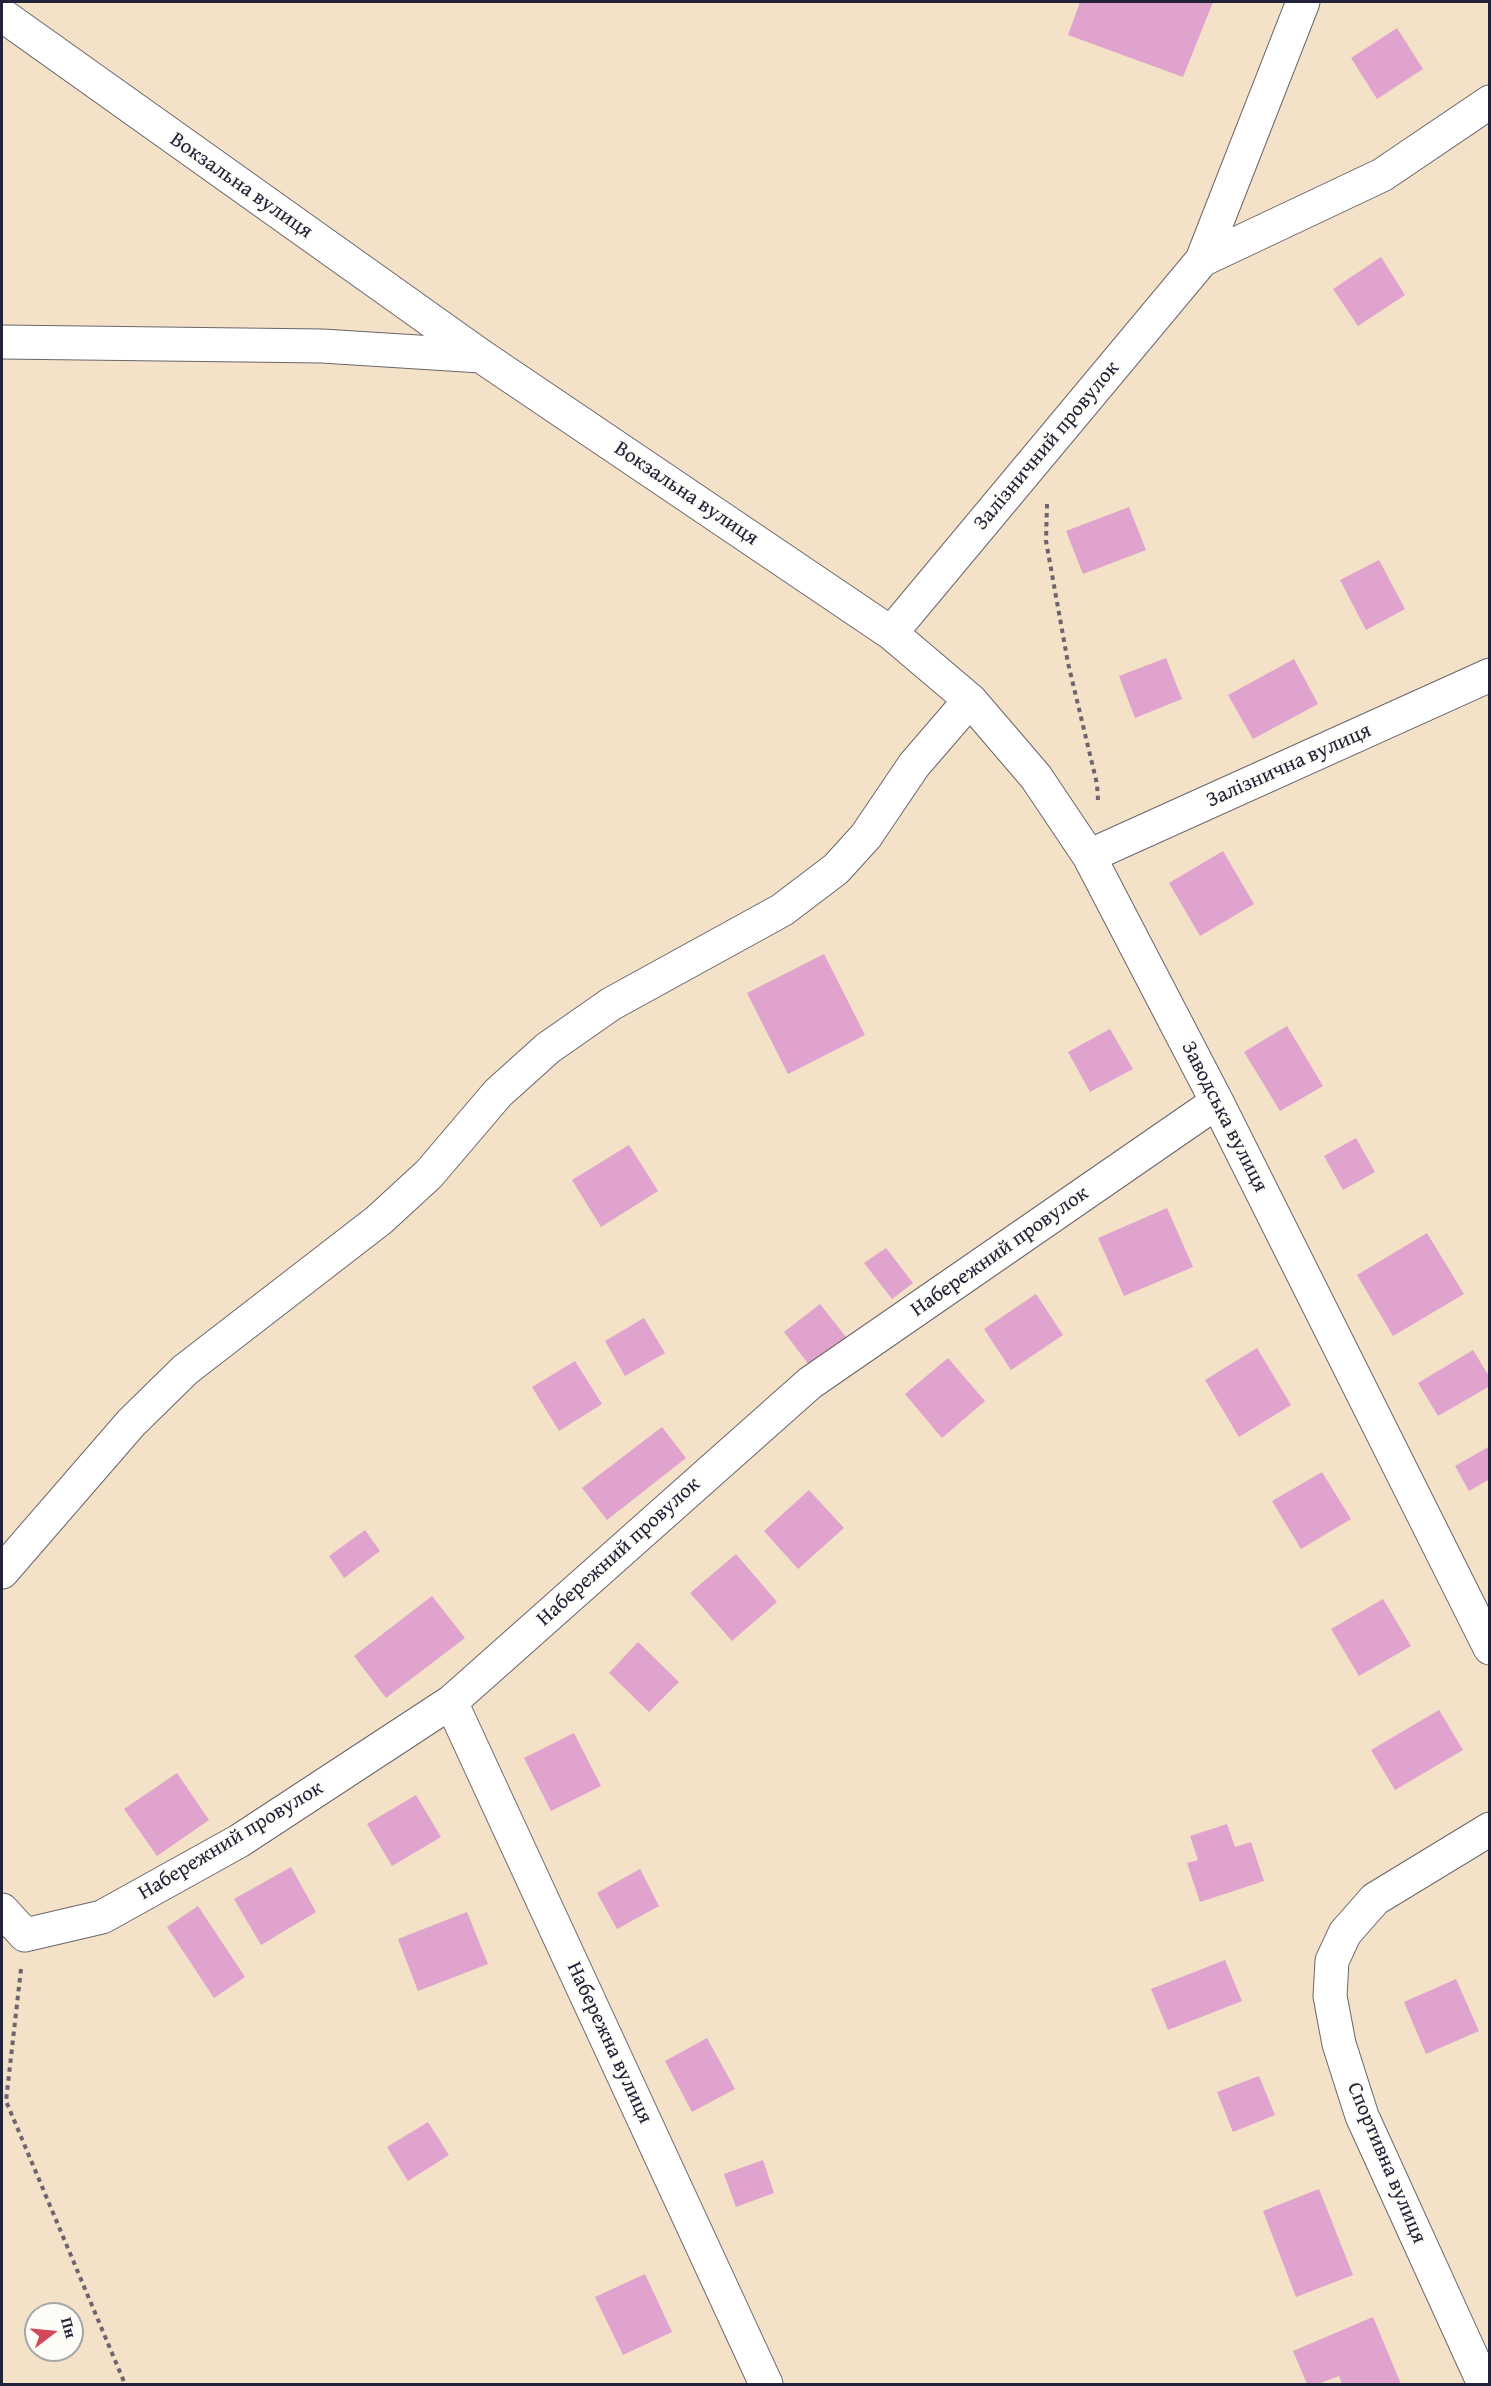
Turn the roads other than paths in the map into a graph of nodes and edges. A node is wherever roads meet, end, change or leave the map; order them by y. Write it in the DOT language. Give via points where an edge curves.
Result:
graph roads {
  1 [pos="1303,2"];
  2 [pos="2,15"];
  3 [pos="1490,102"];
  4 [pos="1202,260"];
  5 [pos="2,342"];
  6 [pos="481,356"];
  7 [pos="891,633"];
  8 [pos="1490,675"];
  9 [pos="970,700"];
  10 [pos="1089,856"];
  11 [pos="1217,1102"];
  12 [pos="2,1572"];
  13 [pos="1490,1648"];
  14 [pos="451,1702"];
  15 [pos="1488,1828"];
  16 [pos="2,1910"];
  17 [pos="766,2385"];
  18 [pos="1484,2385"];
  1 -- 4 [label="street, Залізничний провулок"];
  2 -- 6 [label="street, Вокзальна вулиця"];
  3 -- 4 [label="street, Залізничний провулок" via="1382,175"];
  4 -- 7 [label="street, Залізничний провулок"];
  5 -- 6 [label="street" via="321,346"];
  6 -- 7 [label="street, Вокзальна вулиця"];
  7 -- 9 [label="street, Заводська вулиця"];
  8 -- 10 [label="street, Залізнична вулиця"];
  9 -- 10 [label="street, Заводська вулиця" via="1036,777"];
  9 -- 12 [label="street" via="914,765 866,836 836,869 782,910 611,1004 548,1048 498,1093 429,1174 379,1220 185,1370 131,1423"];
  10 -- 11 [label="street, Заводська вулиця"];
  11 -- 13 [label="street, Заводська вулиця"];
  11 -- 14 [label="street, Набережний провулок" via="810,1383"];
  14 -- 16 [label="street, Набережний провулок" via="239,1841 102,1917 25,1935"];
  14 -- 17 [label="street, Набережна вулиця"];
  15 -- 18 [label="street, Спортивна вулиця" via="1375,1899 1346,1934 1332,1961 1330,1996 1339,2044 1362,2116"];
}
